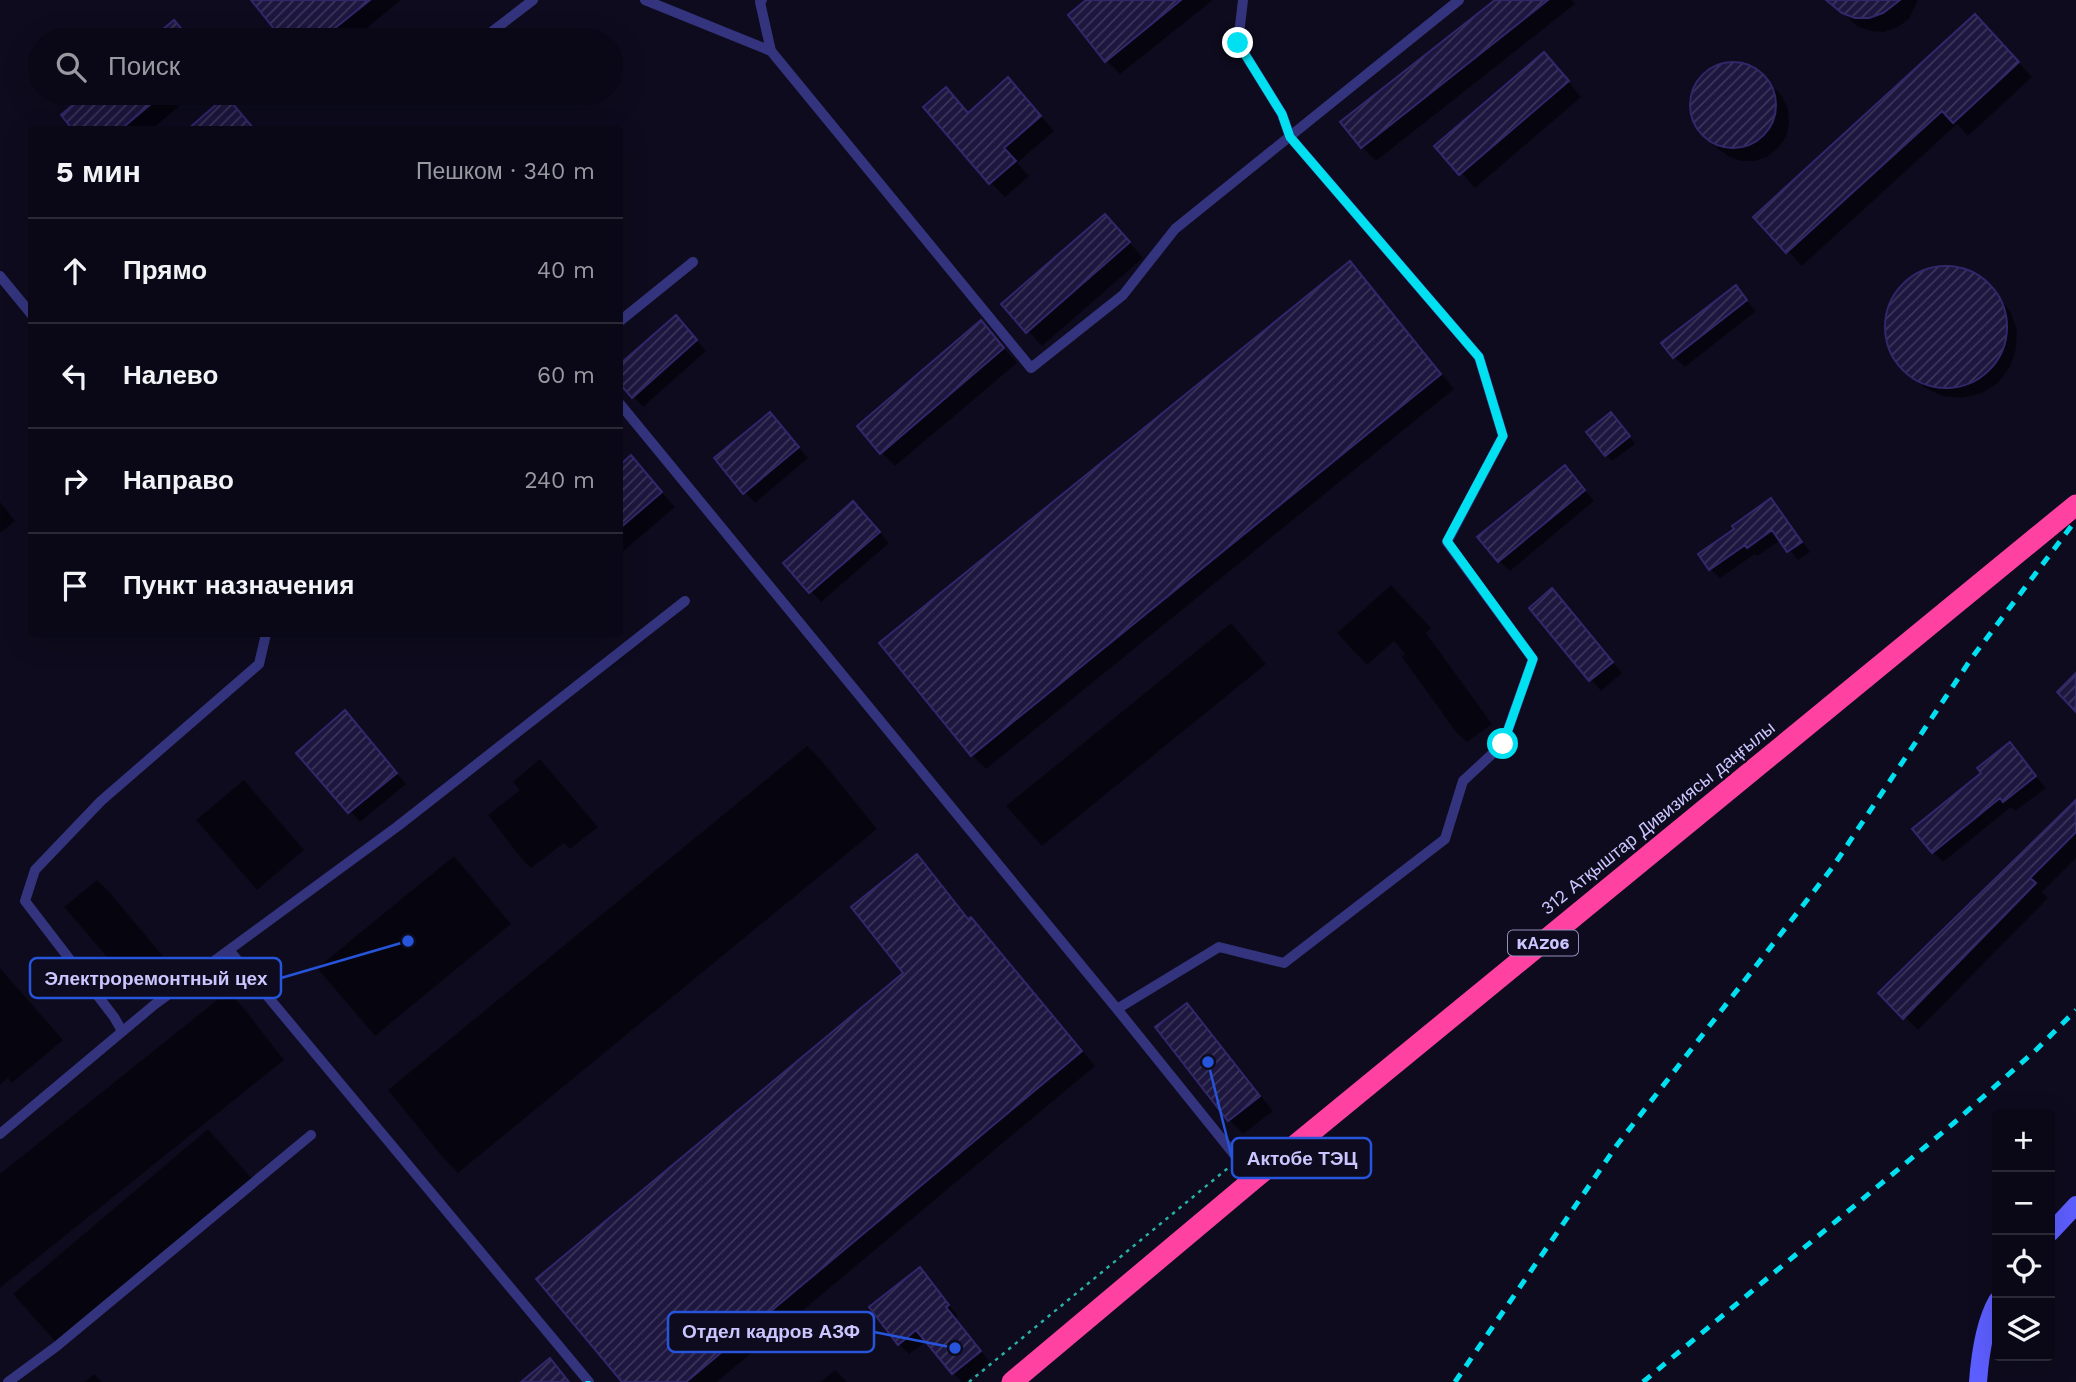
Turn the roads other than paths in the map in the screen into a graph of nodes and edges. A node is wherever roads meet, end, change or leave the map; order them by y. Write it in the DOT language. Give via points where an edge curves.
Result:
graph roads {
  1 [pos="533,0"];
  2 [pos="645,0"];
  3 [pos="762,0"];
  4 [pos="1244,0"];
  5 [pos="1459,0"];
  6 [pos="497,28"];
  7 [pos="771,51"];
  8 [pos="1290,137"];
  9 [pos="694,262"];
  10 [pos="0,275"];
  11 [pos="28,310"];
  12 [pos="623,319"];
  13 [pos="623,408"];
  14 [pos="2076,505"];
  15 [pos="685,601"];
  16 [pos="265,637"];
  17 [pos="229,950"];
  18 [pos="1117,1009"];
  19 [pos="122,1031"];
  20 [pos="0,1134"];
  21 [pos="311,1135"];
  22 [pos="1254,1179"];
  23 [pos="2076,1205"];
  24 [pos="2055,1228"];
  25 [pos="1992,1310"];
  26 [pos="1026,1375"];
  27 [pos="8,1382"];
  28 [pos="589,1382"];
  29 [pos="1012,1382"];
  30 [pos="1978,1382"];
  1 -- 6 [label="lane"];
  2 -- 7 [label="lane"];
  3 -- 7 [label="lane"];
  4 -- 8 [label="lane" via="1238,43 1282,114"];
  5 -- 8 [label="lane"];
  7 -- 8 [label="lane" via="1031,368 1123,295 1175,229"];
  8 -- 18 [label="lane" via="1479,357 1503,436 1447,541 1533,659 1503,744 1463,781 1445,839 1284,963 1219,947"];
  9 -- 12 [label="lane"];
  10 -- 11 [label="lane"];
  13 -- 18 [label="lane"];
  14 -- 22 [label="highway, 312 Атқыштар Дивизиясы даңғылы / KАZ06"];
  15 -- 17 [label="lane" via="398,826"];
  16 -- 19 [label="lane" via="259,664 101,801 34,870 26,901"];
  17 -- 19 [label="lane"];
  17 -- 28 [label="lane"];
  18 -- 22 [label="lane"];
  19 -- 20 [label="lane"];
  21 -- 27 [label="lane"];
  22 -- 26 [label="highway, 312 Атқыштар Дивизиясы даңғылы / KАZ06"];
  23 -- 24 [label="street"];
  25 -- 30 [label="street"];
  26 -- 29 [label="highway, 312 Атқыштар Дивизиясы даңғылы / KАZ06"];
}
